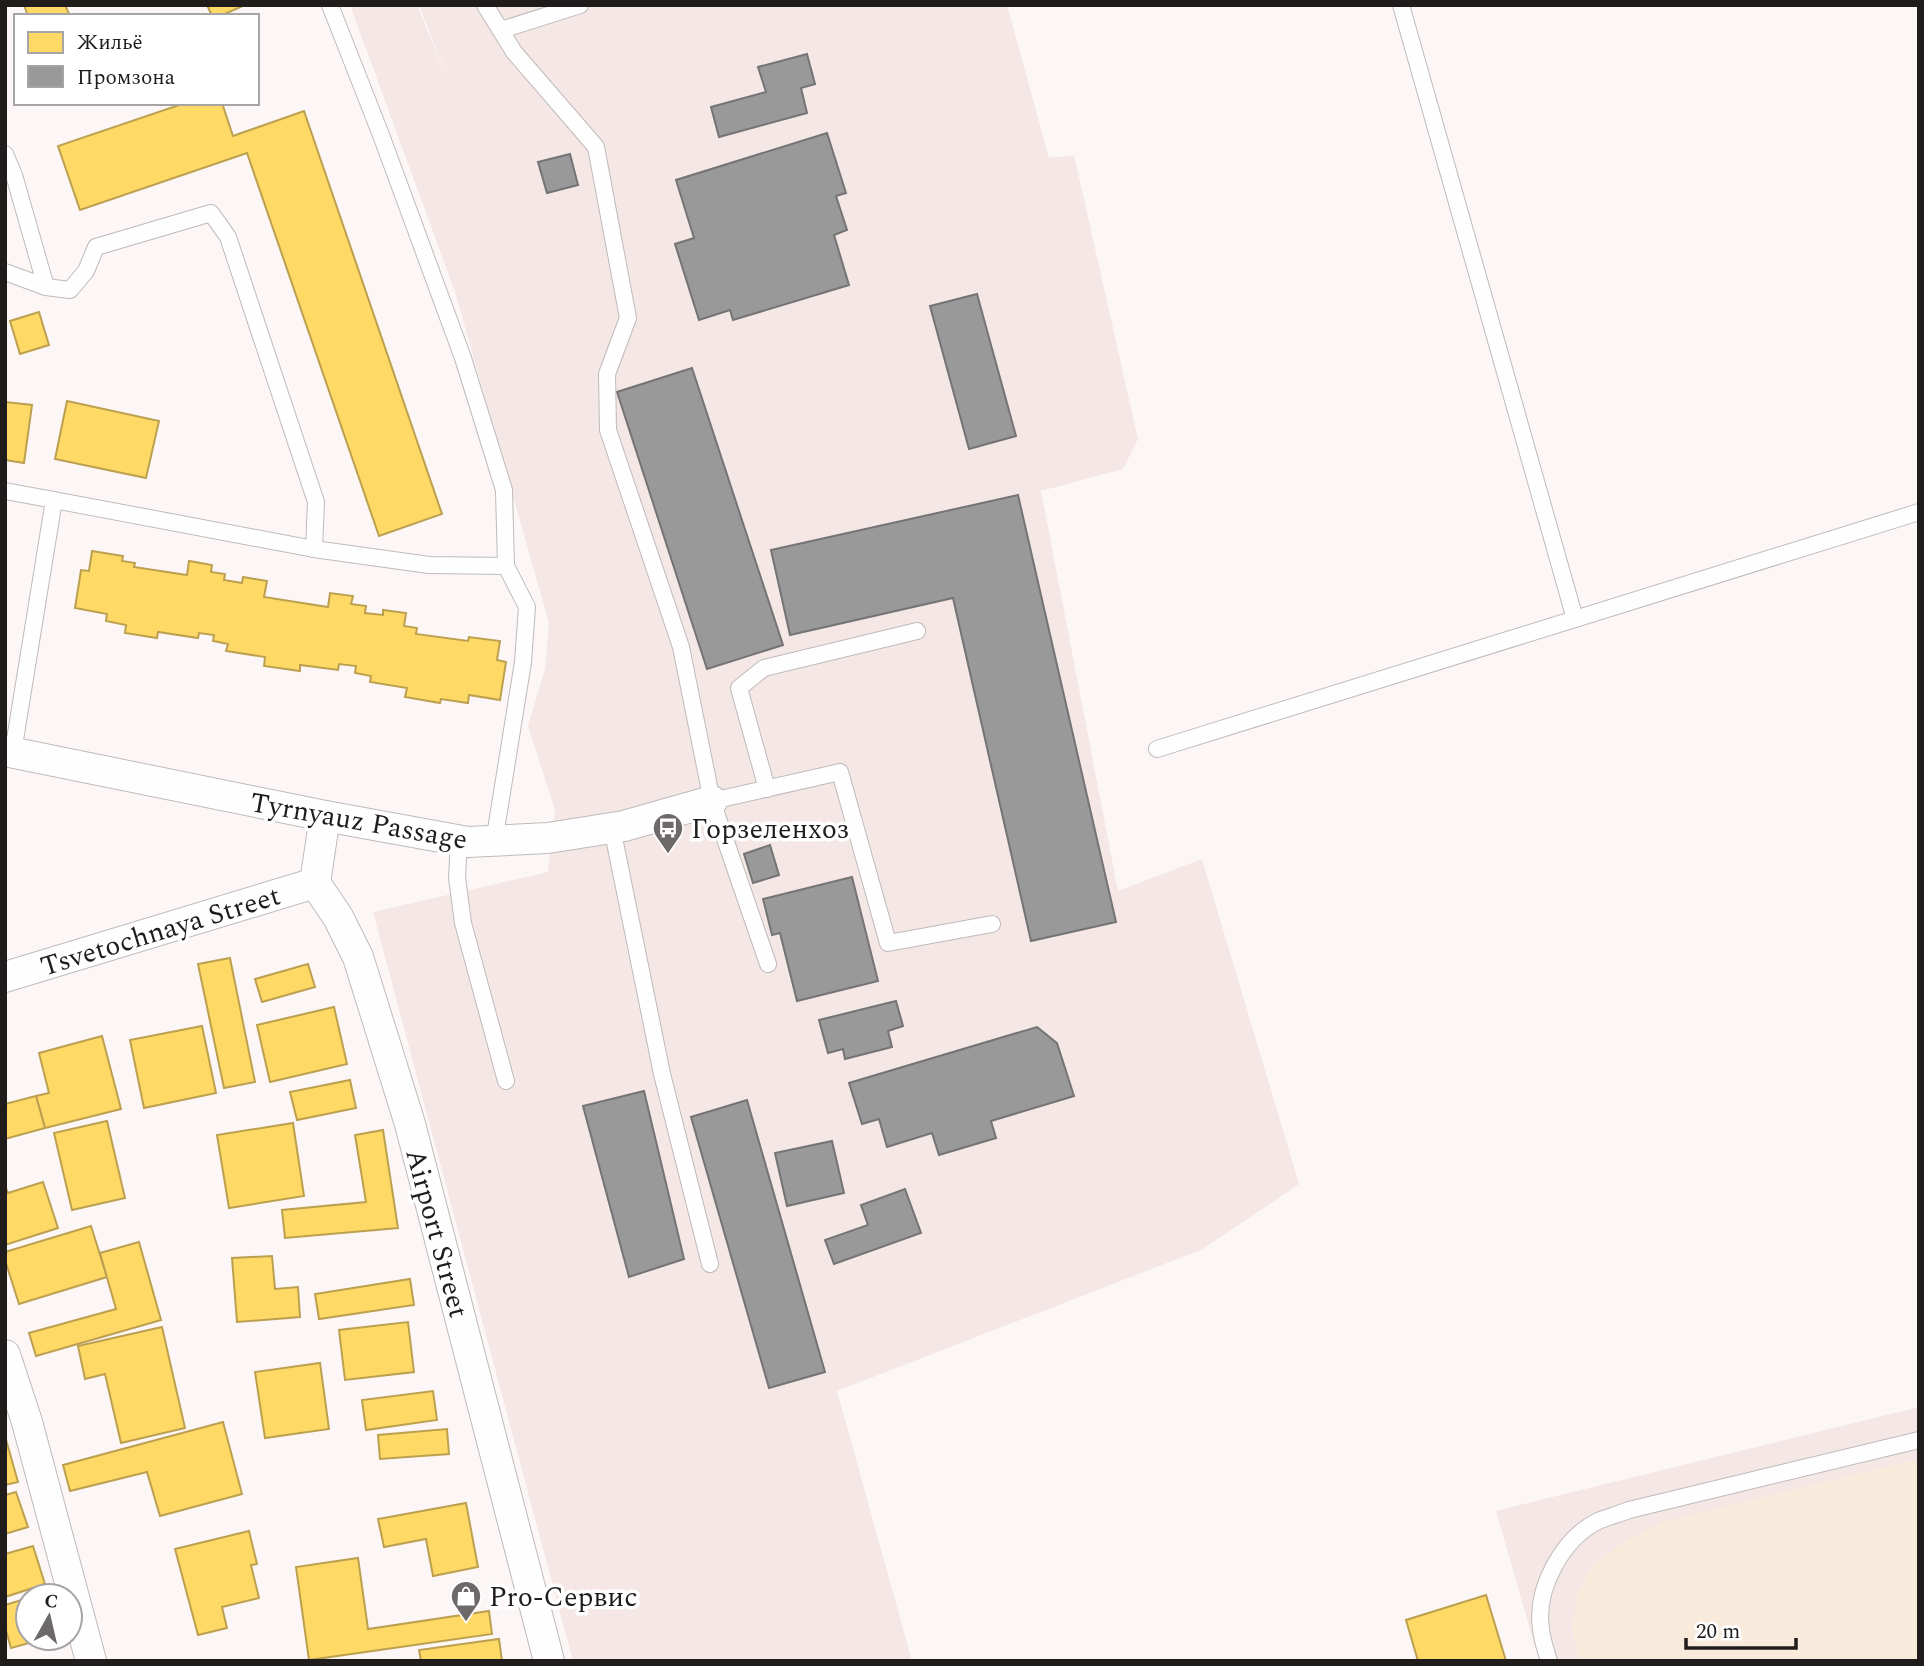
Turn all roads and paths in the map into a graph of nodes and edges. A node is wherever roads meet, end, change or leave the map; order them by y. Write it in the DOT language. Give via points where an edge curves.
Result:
graph roads {
  1 [pos="330,5"];
  2 [pos="485,5"];
  3 [pos="580,5"];
  4 [pos="1401,5"];
  5 [pos="501,30"];
  6 [pos="5,154"];
  7 [pos="5,272"];
  8 [pos="46,287"];
  9 [pos="5,491"];
  10 [pos="54,500"];
  11 [pos="1919,512"];
  12 [pos="314,549"];
  13 [pos="506,566"];
  14 [pos="1575,620"];
  15 [pos="917,631"];
  16 [pos="1157,749"];
  17 [pos="9,751"];
  18 [pos="767,789"];
  19 [pos="712,801"];
  20 [pos="325,816"];
  21 [pos="612,828"];
  22 [pos="459,840"];
  23 [pos="494,842"];
  24 [pos="315,883"];
  25 [pos="992,924"];
  26 [pos="768,964"];
  27 [pos="5,977"];
  28 [pos="506,1081"];
  29 [pos="710,1264"];
  30 [pos="5,1354"];
  31 [pos="1919,1440"];
  32 [pos="92,1661"];
  33 [pos="549,1661"];
  34 [pos="1549,1661"];
  1 -- 13 [label="lane" via="468,371 504,490"];
  2 -- 5 [label="lane"];
  3 -- 5 [label="lane"];
  4 -- 14 [label="lane"];
  5 -- 19 [label="lane" via="514,52 596,147 628,318 607,373 608,430 681,647"];
  6 -- 8 [label="lane"];
  7 -- 8 [label="lane"];
  8 -- 12 [label="lane" via="70,290 86,271 96,247 211,213 228,237 316,502"];
  9 -- 10 [label="lane"];
  10 -- 12 [label="lane"];
  10 -- 17 [label="lane"];
  11 -- 14 [label="lane"];
  12 -- 13 [label="lane" via="429,565"];
  13 -- 23 [label="lane" via="527,607 523,662"];
  14 -- 16 [label="lane"];
  15 -- 18 [label="lane" via="764,668 739,688"];
  17 -- 20 [label="street, Tyrnyauz Passage"];
  18 -- 19 [label="lane"];
  18 -- 25 [label="lane" via="840,772 888,943"];
  19 -- 21 [label="street, Tyrnyauz Passage"];
  19 -- 26 [label="lane"];
  20 -- 22 [label="street, Tyrnyauz Passage"];
  20 -- 24 [label="street"];
  21 -- 23 [label="street, Tyrnyauz Passage"];
  21 -- 29 [label="lane" via="662,1074"];
  22 -- 23 [label="street, Tyrnyauz Passage"];
  22 -- 28 [label="lane" via="457,878 463,923"];
  24 -- 27 [label="street, Tsvetochnaya Street"];
  24 -- 33 [label="street, Airport Street" via="358,957 410,1124"];
  30 -- 32 [label="street"];
  31 -- 34 [label="lane" via="1629,1510 1597,1522 1567,1548 1544,1586 1540,1629"];
}
